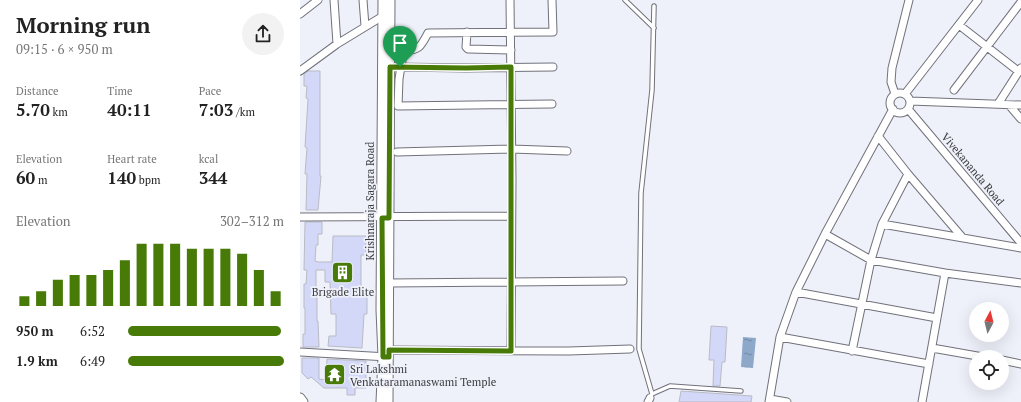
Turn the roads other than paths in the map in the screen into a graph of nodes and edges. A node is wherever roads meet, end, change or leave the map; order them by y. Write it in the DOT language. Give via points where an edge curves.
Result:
graph roads {
  1 [pos="318,0"];
  2 [pos="334,0"];
  3 [pos="363,0"];
  4 [pos="383,0"];
  5 [pos="390,0"];
  6 [pos="510,0"];
  7 [pos="552,0"];
  8 [pos="625,0"];
  9 [pos="909,0"];
  10 [pos="978,0"];
  11 [pos="1021,2"];
  12 [pos="654,6"];
  13 [pos="300,14"];
  14 [pos="383,16"];
  15 [pos="365,26"];
  16 [pos="959,26"];
  17 [pos="654,28"];
  18 [pos="511,31"];
  19 [pos="467,32"];
  20 [pos="337,44"];
  21 [pos="987,46"];
  22 [pos="511,50"];
  23 [pos="390,67"];
  24 [pos="400,67"];
  25 [pos="511,67"];
  26 [pos="553,67"];
  27 [pos="1020,69"];
  28 [pos="300,71"];
  29 [pos="954,90"];
  30 [pos="895,94"];
  31 [pos="905,94"];
  32 [pos="910,101"];
  33 [pos="552,104"];
  34 [pos="998,104"];
  35 [pos="511,105"];
  36 [pos="1009,105"];
  37 [pos="1021,105"];
  38 [pos="893,109"];
  39 [pos="908,109"];
  40 [pos="1021,119"];
  41 [pos="878,136"];
  42 [pos="512,149"];
  43 [pos="567,151"];
  44 [pos="398,152"];
  45 [pos="908,174"];
  46 [pos="511,216"];
  47 [pos="300,217"];
  48 [pos="386,218"];
  49 [pos="882,224"];
  50 [pos="825,234"];
  51 [pos="962,238"];
  52 [pos="1021,243"];
  53 [pos="1021,248"];
  54 [pos="871,260"];
  55 [pos="945,273"];
  56 [pos="623,281"];
  57 [pos="511,282"];
  58 [pos="388,283"];
  59 [pos="1021,283"];
  60 [pos="796,292"];
  61 [pos="862,304"];
  62 [pos="937,318"];
  63 [pos="780,337"];
  64 [pos="932,348"];
  65 [pos="630,350"];
  66 [pos="511,351"];
  67 [pos="852,351"];
  68 [pos="300,352"];
  69 [pos="387,355"];
  70 [pos="969,355"];
  71 [pos="1009,361"];
  72 [pos="929,364"];
  73 [pos="1021,364"];
  74 [pos="741,391"];
  75 [pos="300,398"];
  76 [pos="650,398"];
  77 [pos="770,400"];
  78 [pos="303,402"];
  79 [pos="381,402"];
  80 [pos="388,402"];
  81 [pos="787,402"];
  82 [pos="922,402"];
  1 -- 13 [label="street"];
  2 -- 20 [label="street"];
  3 -- 15 [label="street"];
  4 -- 14 [label="main road, Krishnaraja Sagara Road"];
  5 -- 23 [label="main road, Krishnaraja Sagara Road"];
  6 -- 18 [label="street"];
  7 -- 18 [label="street" via="552,32"];
  8 -- 17 [label="lane"];
  9 -- 30 [label="street" via="892,68 891,82"];
  10 -- 16 [label="street"];
  11 -- 21 [label="street"];
  12 -- 17 [label="lane"];
  14 -- 15 [label="street"];
  14 -- 48 [label="main road, Krishnaraja Sagara Road"];
  15 -- 20 [label="street"];
  16 -- 21 [label="street"];
  16 -- 31 [label="street"];
  17 -- 76 [label="lane" via="652,90 640,193 639,349"];
  18 -- 19 [label="street"];
  18 -- 22 [label="street"];
  19 -- 22 [label="street" via="468,49"];
  19 -- 24 [label="street" via="428,33 418,49 405,51"];
  20 -- 28 [label="street"];
  21 -- 27 [label="street"];
  21 -- 29 [label="street"];
  22 -- 25 [label="street"];
  23 -- 24 [label="street"];
  23 -- 48 [label="main road, Krishnaraja Sagara Road"];
  24 -- 25 [label="street"];
  24 -- 35 [label="street" via="398,106"];
  25 -- 26 [label="street"];
  25 -- 35 [label="street"];
  27 -- 34 [label="street"];
  30 -- 31 [label="street"];
  30 -- 38 [label="street" via="891,101"];
  31 -- 32 [label="street"];
  32 -- 34 [label="street"];
  32 -- 39 [label="street"];
  33 -- 35 [label="street"];
  34 -- 36 [label="street"];
  35 -- 42 [label="street"];
  36 -- 37 [label="street"];
  36 -- 40 [label="street"];
  38 -- 39 [label="street" via="901,112"];
  38 -- 41 [label="street"];
  39 -- 52 [label="street, Vivekananda Road"];
  41 -- 45 [label="street"];
  41 -- 50 [label="street"];
  42 -- 43 [label="street"];
  42 -- 44 [label="street"];
  42 -- 46 [label="street"];
  45 -- 49 [label="street"];
  45 -- 51 [label="street"];
  46 -- 48 [label="street"];
  46 -- 57 [label="street"];
  47 -- 48 [label="street"];
  48 -- 58 [label="main road, Krishnaraja Sagara Road"];
  48 -- 69 [label="main road, Krishnaraja Sagara Road"];
  49 -- 51 [label="street"];
  49 -- 54 [label="street"];
  50 -- 54 [label="street"];
  50 -- 60 [label="street"];
  51 -- 53 [label="street"];
  54 -- 55 [label="street"];
  54 -- 61 [label="street"];
  55 -- 59 [label="street"];
  55 -- 62 [label="street"];
  56 -- 57 [label="street"];
  57 -- 58 [label="street"];
  57 -- 66 [label="street"];
  58 -- 69 [label="main road, Krishnaraja Sagara Road"];
  60 -- 61 [label="street"];
  60 -- 63 [label="street"];
  61 -- 62 [label="street"];
  61 -- 67 [label="street"];
  62 -- 64 [label="street"];
  63 -- 67 [label="street"];
  63 -- 77 [label="street"];
  64 -- 70 [label="street"];
  64 -- 72 [label="street"];
  65 -- 66 [label="street"];
  66 -- 69 [label="street"];
  67 -- 72 [label="street"];
  68 -- 69 [label="street"];
  69 -- 79 [label="main road, Krishnaraja Sagara Road"];
  69 -- 80 [label="main road, Krishnaraja Sagara Road"];
  71 -- 73 [label="street"];
  72 -- 82 [label="street"];
  74 -- 76 [label="lane" via="670,386"];
  75 -- 78 [label="main road"];
  77 -- 81 [label="street"];
}
